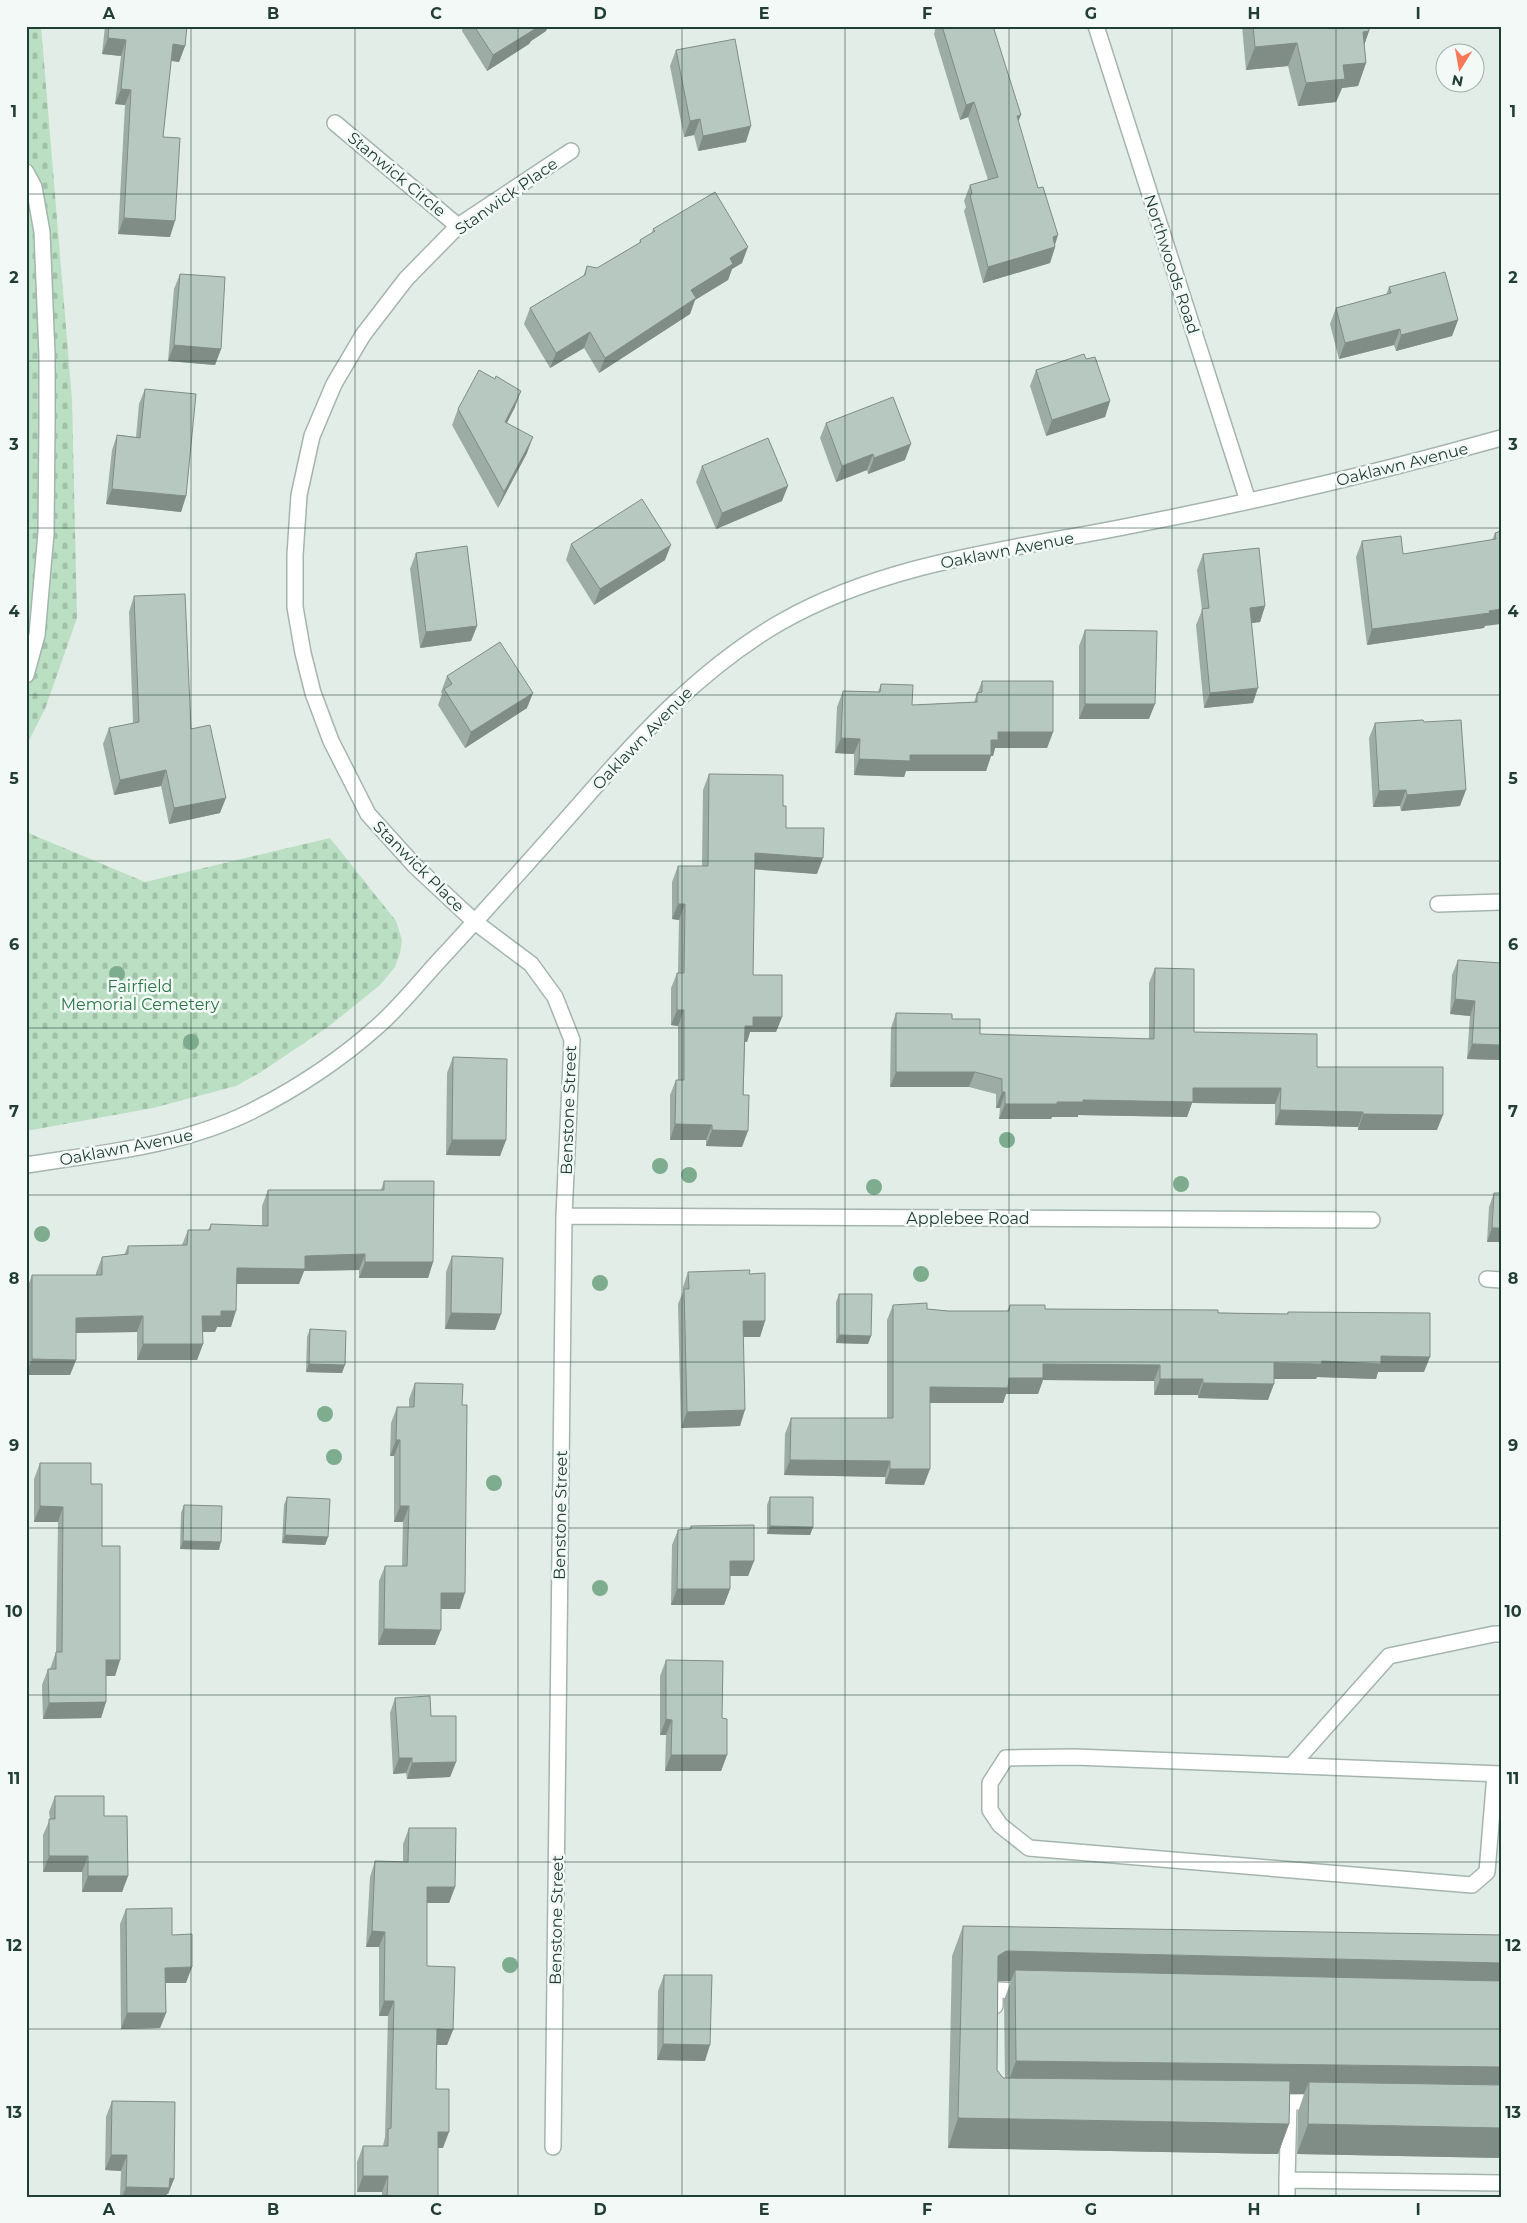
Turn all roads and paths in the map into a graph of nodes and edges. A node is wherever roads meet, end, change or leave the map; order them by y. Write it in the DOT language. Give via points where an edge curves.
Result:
graph roads {
  1 [pos="1096,26"];
  2 [pos="335,123"];
  3 [pos="571,151"];
  4 [pos="26,172"];
  5 [pos="458,226"];
  6 [pos="1501,438"];
  7 [pos="1248,501"];
  8 [pos="26,675"];
  9 [pos="1501,902"];
  10 [pos="1438,904"];
  11 [pos="475,922"];
  12 [pos="26,1165"];
  13 [pos="564,1216"];
  14 [pos="1372,1220"];
  15 [pos="1501,1634"];
  16 [pos="1292,1766"];
  17 [pos="1498,1774"];
  18 [pos="1045,1991"];
  19 [pos="995,2020"];
  20 [pos="1337,2103"];
  21 [pos="553,2147"];
  22 [pos="1288,2180"];
  23 [pos="1501,2183"];
  24 [pos="1287,2197"];
  1 -- 7 [label="street, Northwoods Road"];
  2 -- 5 [label="street, Stanwick Circle"];
  3 -- 5 [label="street, Stanwick Place"];
  4 -- 8 [label="street" via="34,188 42,232 47,423 46,533 37,635"];
  5 -- 11 [label="street, Stanwick Place" via="406,279 363,335 334,384 312,436 300,495 295,607 302,653 313,693 331,741 368,814 415,866"];
  6 -- 7 [label="street, Oaklawn Avenue" via="1397,467"];
  7 -- 11 [label="street, Oaklawn Avenue" via="940,563 869,583 800,612 716,666 657,719"];
  9 -- 10 [label="street"];
  11 -- 12 [label="street, Oaklawn Avenue" via="380,1024 327,1067 249,1112 200,1132 149,1145"];
  11 -- 13 [label="street, Benstone Street" via="531,964 556,997 572,1040"];
  13 -- 14 [label="street, Applebee Road"];
  13 -- 21 [label="street, Benstone Street"];
  15 -- 16 [label="street" via="1389,1656"];
  16 -- 17 [label="street"];
  16 -- 17 [label="street" via="1075,1757 1006,1758 990,1783 990,1810 1000,1825 1029,1848 1472,1885 1487,1872"];
  18 -- 19 [label="street" via="995,1990"];
  20 -- 22 [label="street" via="1284,2102"];
  22 -- 23 [label="street"];
  22 -- 24 [label="street"];
}
